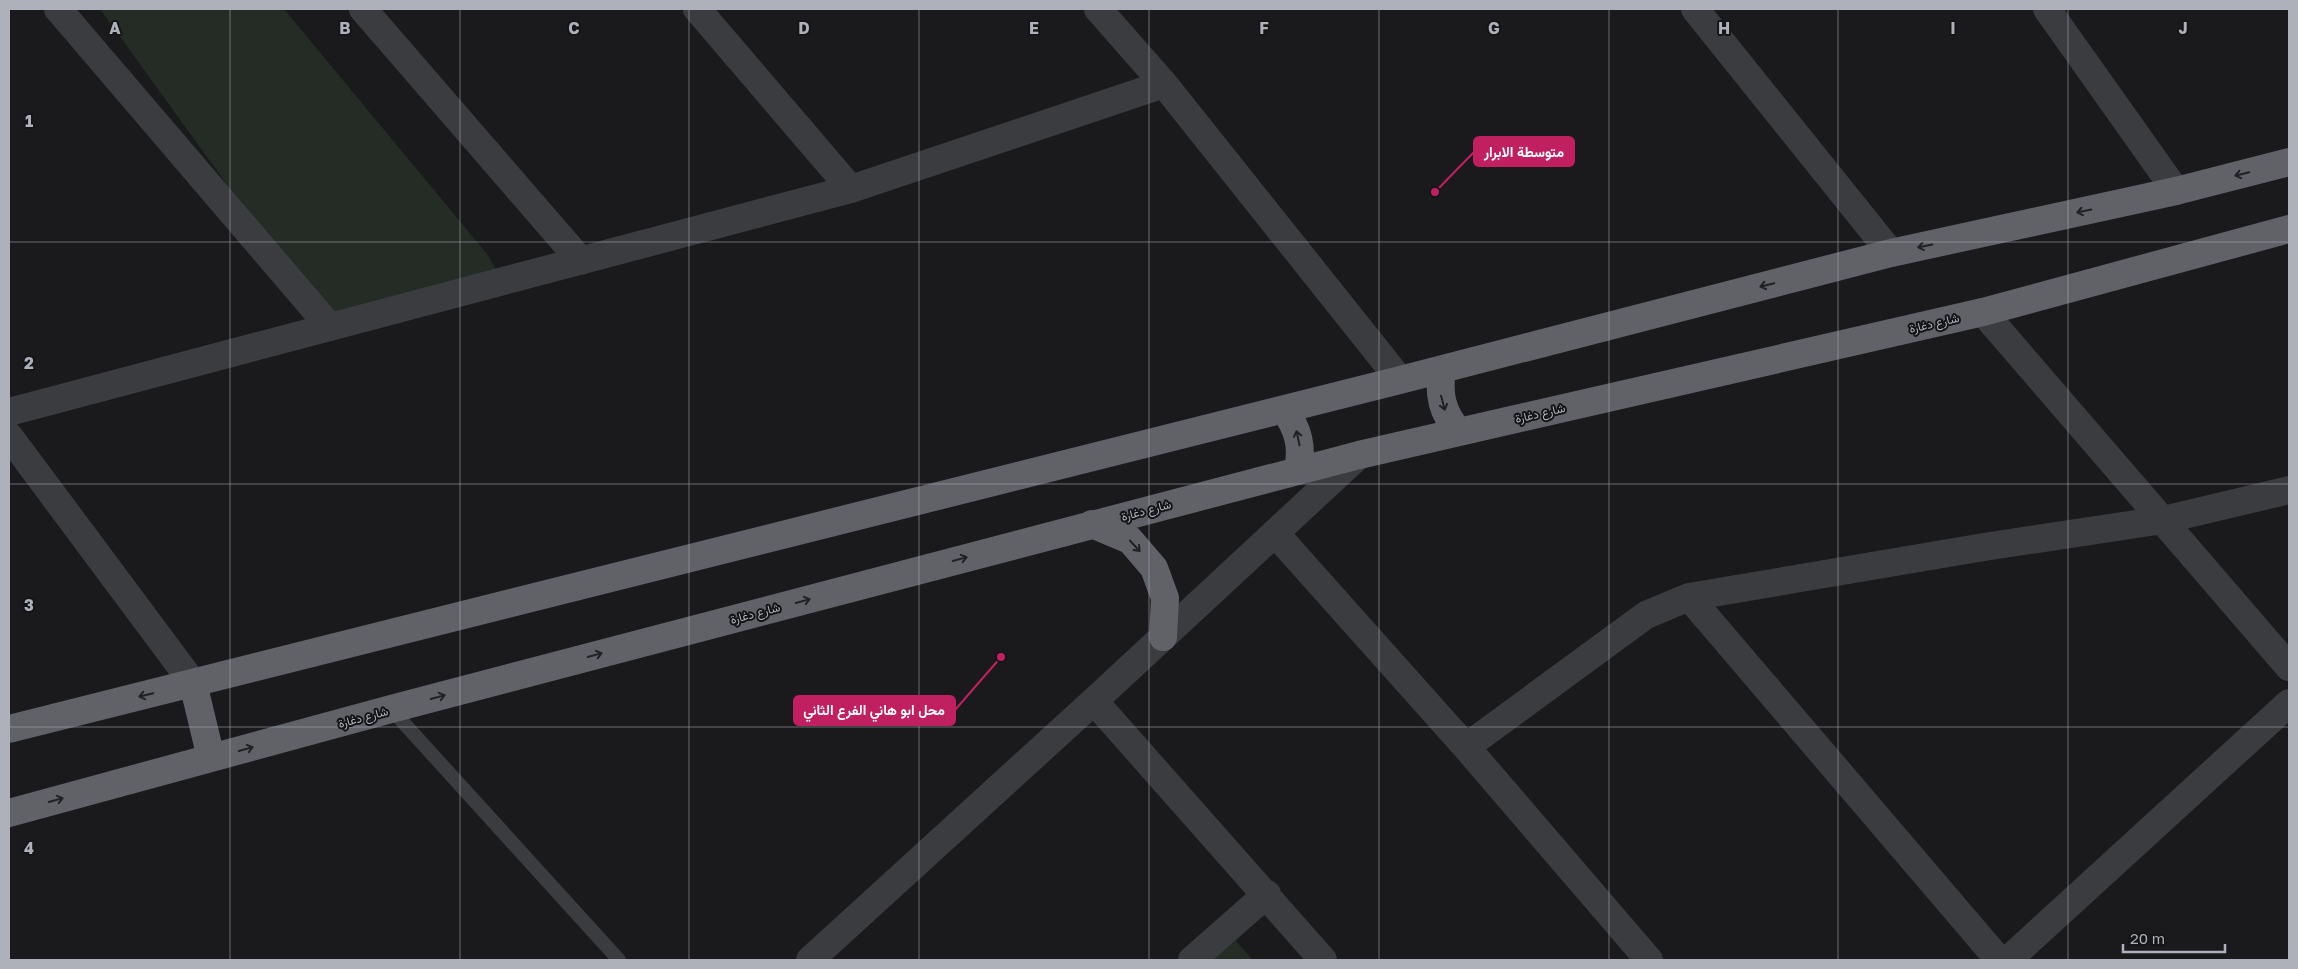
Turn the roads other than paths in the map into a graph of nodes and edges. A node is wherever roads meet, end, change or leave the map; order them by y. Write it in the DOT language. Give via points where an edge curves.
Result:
graph roads {
  1 [pos="58,9"];
  2 [pos="363,9"];
  3 [pos="697,9"];
  4 [pos="1098,9"];
  5 [pos="1695,9"];
  6 [pos="2047,9"];
  7 [pos="1164,84"];
  8 [pos="2289,162"];
  9 [pos="851,190"];
  10 [pos="2176,191"];
  11 [pos="2289,229"];
  12 [pos="1891,253"];
  13 [pos="581,261"];
  14 [pos="1983,312"];
  15 [pos="330,327"];
  16 [pos="1442,369"];
  17 [pos="1400,380"];
  18 [pos="1284,409"];
  19 [pos="9,412"];
  20 [pos="1459,432"];
  21 [pos="9,436"];
  22 [pos="1359,454"];
  23 [pos="1298,470"];
  24 [pos="2289,490"];
  25 [pos="2163,520"];
  26 [pos="1092,524"];
  27 [pos="1275,533"];
  28 [pos="1689,597"];
  29 [pos="1163,637"];
  30 [pos="2289,667"];
  31 [pos="193,683"];
  32 [pos="1094,701"];
  33 [pos="2289,703"];
  34 [pos="391,709"];
  35 [pos="9,729"];
  36 [pos="1466,747"];
  37 [pos="211,758"];
  38 [pos="9,813"];
  39 [pos="1267,894"];
  40 [pos="619,960"];
  41 [pos="810,960"];
  42 [pos="1192,960"];
  43 [pos="1322,960"];
  44 [pos="1649,960"];
  45 [pos="1999,960"];
  46 [pos="2008,960"];
  1 -- 15 [label="street"];
  2 -- 13 [label="street"];
  3 -- 9 [label="street"];
  4 -- 7 [label="street"];
  5 -- 12 [label="street"];
  6 -- 10 [label="street"];
  7 -- 9 [label="street"];
  7 -- 17 [label="street"];
  8 -- 10 [label="highway, one-way"];
  9 -- 13 [label="street"];
  10 -- 12 [label="highway, one-way"];
  11 -- 14 [label="highway, شارع دغارة"];
  12 -- 16 [label="highway, one-way"];
  13 -- 15 [label="street"];
  14 -- 20 [label="highway, شارع دغارة"];
  14 -- 25 [label="street"];
  15 -- 19 [label="street"];
  16 -- 17 [label="highway"];
  16 -- 20 [label="highway, one-way" via="1439,386 1442,404"];
  17 -- 18 [label="highway"];
  23 -- 18 [label="highway, one-way" via="1300,439 1294,422"];
  18 -- 31 [label="highway"];
  20 -- 22 [label="highway, شارع دغارة"];
  21 -- 31 [label="street"];
  22 -- 23 [label="highway, شارع دغارة"];
  22 -- 27 [label="street"];
  23 -- 26 [label="highway, شارع دغارة"];
  24 -- 25 [label="street"];
  25 -- 28 [label="street"];
  25 -- 30 [label="street"];
  26 -- 29 [label="highway, one-way" via="1130,540 1154,568 1164,598"];
  34 -- 26 [label="highway, شارع دغارة, one-way"];
  27 -- 29 [label="street"];
  27 -- 36 [label="street"];
  28 -- 36 [label="street" via="1646,615"];
  28 -- 45 [label="street"];
  29 -- 32 [label="street"];
  31 -- 35 [label="highway, one-way"];
  31 -- 37 [label="highway"];
  32 -- 39 [label="street"];
  32 -- 41 [label="street"];
  33 -- 46 [label="street"];
  37 -- 34 [label="highway, شارع دغارة, one-way"];
  34 -- 40 [label="lane"];
  36 -- 44 [label="street"];
  38 -- 37 [label="highway, شارع دغارة, one-way"];
  39 -- 42 [label="street"];
  39 -- 43 [label="street"];
}
